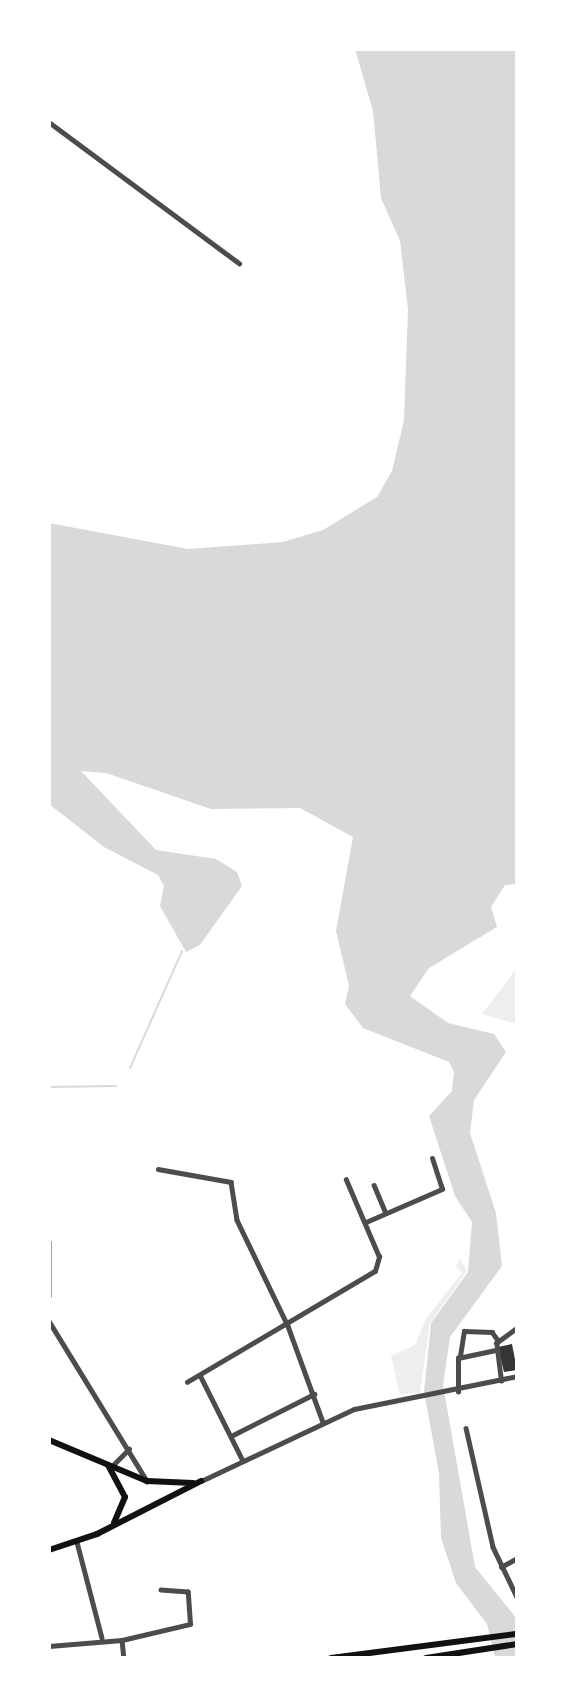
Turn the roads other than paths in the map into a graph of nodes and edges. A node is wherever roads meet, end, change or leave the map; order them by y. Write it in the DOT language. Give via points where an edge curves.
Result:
graph roads {
  1 [pos="49,122"];
  2 [pos="239,263"];
  3 [pos="432,1159"];
  4 [pos="158,1169"];
  5 [pos="346,1180"];
  6 [pos="374,1185"];
  7 [pos="386,1214"];
  8 [pos="366,1222"];
  9 [pos="50,1242"];
  10 [pos="49,1296"];
  11 [pos="49,1321"];
  12 [pos="288,1326"];
  13 [pos="517,1328"];
  14 [pos="498,1339"];
  15 [pos="495,1350"];
  16 [pos="460,1356"];
  17 [pos="200,1375"];
  18 [pos="517,1376"];
  19 [pos="187,1382"];
  20 [pos="501,1382"];
  21 [pos="458,1392"];
  22 [pos="314,1394"];
  23 [pos="323,1422"];
  24 [pos="466,1428"];
  25 [pos="233,1435"];
  26 [pos="49,1440"];
  27 [pos="130,1448"];
  28 [pos="243,1461"];
  29 [pos="110,1465"];
  30 [pos="147,1480"];
  31 [pos="201,1481"];
  32 [pos="112,1526"];
  33 [pos="77,1542"];
  34 [pos="49,1549"];
  35 [pos="517,1558"];
  36 [pos="501,1567"];
  37 [pos="161,1590"];
  38 [pos="517,1597"];
  39 [pos="517,1634"];
  40 [pos="102,1638"];
  41 [pos="122,1640"];
  42 [pos="517,1644"];
  43 [pos="49,1646"];
  44 [pos="443,1657"];
  45 [pos="124,1658"];
  46 [pos="331,1658"];
  47 [pos="426,1658"];
  1 -- 2 [label="street"];
  3 -- 7 [label="street" via="442,1189"];
  4 -- 12 [label="street" via="231,1182 237,1220"];
  5 -- 8 [label="street"];
  6 -- 7 [label="street"];
  7 -- 8 [label="street"];
  8 -- 12 [label="street" via="379,1257 375,1271"];
  9 -- 10 [label="street"];
  11 -- 27 [label="street"];
  12 -- 17 [label="street"];
  12 -- 22 [label="street"];
  13 -- 14 [label="street"];
  14 -- 15 [label="street"];
  14 -- 16 [label="street" via="492,1332 464,1331"];
  15 -- 16 [label="street"];
  15 -- 20 [label="street"];
  16 -- 21 [label="street"];
  17 -- 19 [label="street"];
  17 -- 25 [label="street"];
  18 -- 20 [label="street"];
  20 -- 21 [label="street"];
  21 -- 23 [label="street" via="368,1405"];
  22 -- 23 [label="street"];
  22 -- 25 [label="street"];
  23 -- 28 [label="street"];
  24 -- 36 [label="street"];
  25 -- 28 [label="street"];
  26 -- 29 [label="main road"];
  27 -- 29 [label="street"];
  27 -- 30 [label="street"];
  28 -- 31 [label="street"];
  29 -- 30 [label="main road"];
  29 -- 32 [label="main road" via="119,1477 126,1503"];
  30 -- 31 [label="main road" via="170,1486"];
  31 -- 32 [label="main road"];
  32 -- 33 [label="main road"];
  33 -- 34 [label="main road"];
  33 -- 40 [label="street"];
  35 -- 36 [label="street"];
  36 -- 38 [label="street"];
  37 -- 41 [label="street" via="188,1591 190,1625"];
  39 -- 46 [label="main road"];
  40 -- 41 [label="street"];
  40 -- 43 [label="street"];
  41 -- 45 [label="street"];
  42 -- 44 [label="main road"];
  44 -- 47 [label="main road"];
}
